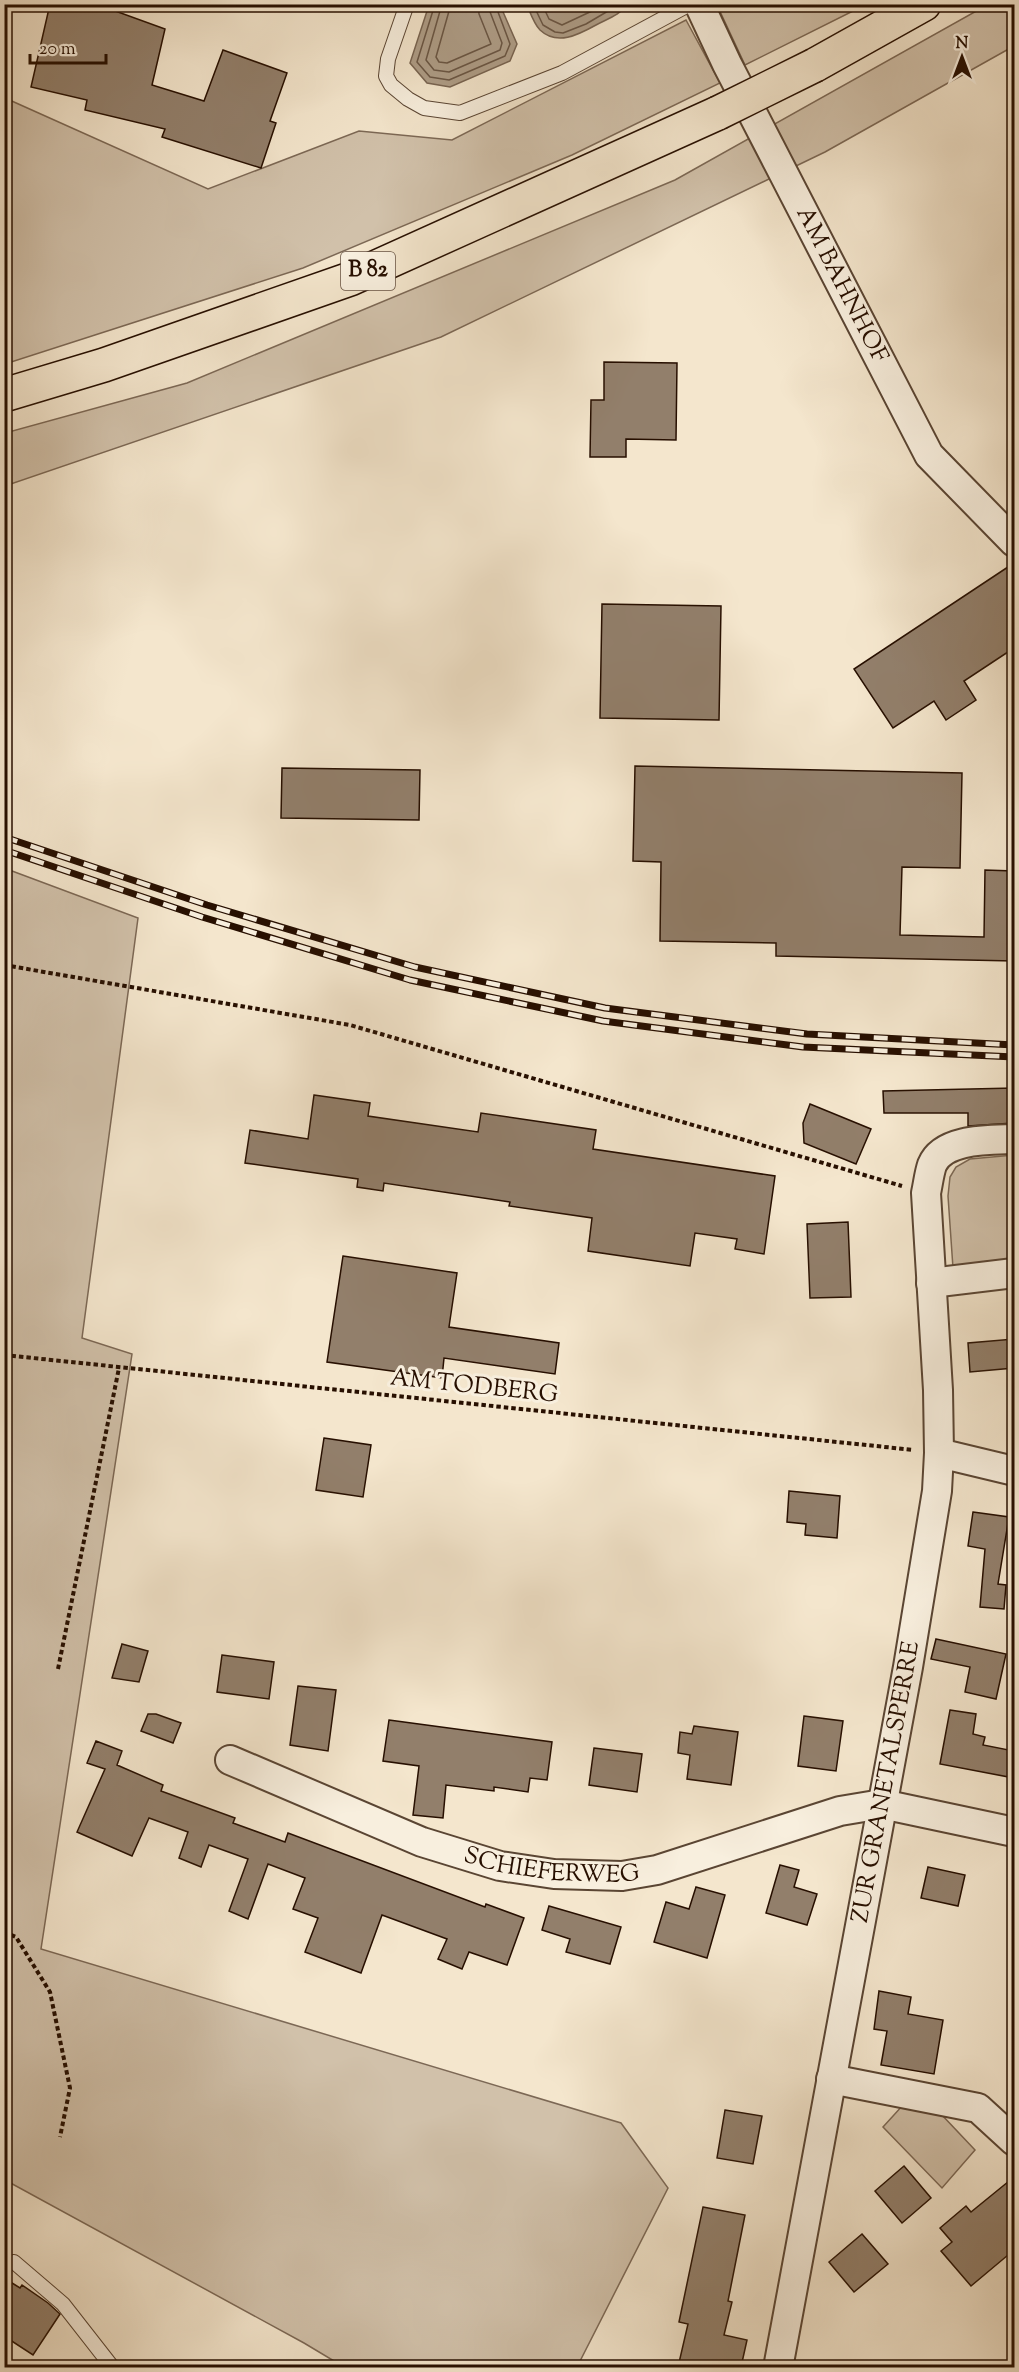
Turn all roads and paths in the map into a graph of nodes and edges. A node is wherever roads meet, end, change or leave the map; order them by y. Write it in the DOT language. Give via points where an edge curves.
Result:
graph roads {
  1 [pos="407,4"];
  2 [pos="690,4"];
  3 [pos="699,4"];
  4 [pos="924,4"];
  5 [pos="4,395"];
  6 [pos="1014,542"];
  7 [pos="4,965"];
  8 [pos="1014,1139"];
  9 [pos="926,1193"];
  10 [pos="1014,1273"];
  11 [pos="931,1283"];
  12 [pos="4,1355"];
  13 [pos="119,1368"];
  14 [pos="939,1453"];
  15 [pos="1014,1471"];
  16 [pos="58,1669"];
  17 [pos="230,1760"];
  18 [pos="882,1804"];
  19 [pos="1014,1832"];
  20 [pos="4,1932"];
  21 [pos="831,2079"];
  22 [pos="60,2137"];
  23 [pos="1014,2141"];
  24 [pos="14,2262"];
  25 [pos="113,2367"];
  26 [pos="778,2367"];
  1 -- 2 [label="lane" via="386,76 391,85 424,108 460,113 562,74"];
  3 -- 6 [label="street, AM BAHNHOF" via="929,455"];
  4 -- 5 [label="highway, B 82, bridge" via="718,113 350,279 104,365"];
  7 -- 9 [label="path" via="350,1025"];
  8 -- 9 [label="street" via="943,1151 933,1164"];
  9 -- 11 [label="street, ZUR GRANETALSPERRE"];
  10 -- 11 [label="street"];
  11 -- 14 [label="street, ZUR GRANETALSPERRE"];
  12 -- 13 [label="path, AM TODBERG"];
  13 -- 14 [label="path, AM TODBERG"];
  13 -- 16 [label="path"];
  14 -- 15 [label="street"];
  14 -- 18 [label="street, ZUR GRANETALSPERRE" via="937,1491"];
  17 -- 18 [label="street, SCHIEFERWEG" via="422,1842 500,1866 554,1874 622,1876 657,1870 840,1811"];
  18 -- 19 [label="street"];
  18 -- 21 [label="street, ZUR GRANETALSPERRE"];
  20 -- 22 [label="path" via="16,1937 50,1992 70,2088"];
  21 -- 23 [label="street" via="978,2108"];
  21 -- 26 [label="street, ZUR GRANETALSPERRE"];
  24 -- 25 [label="lane" via="63,2304"];
}
